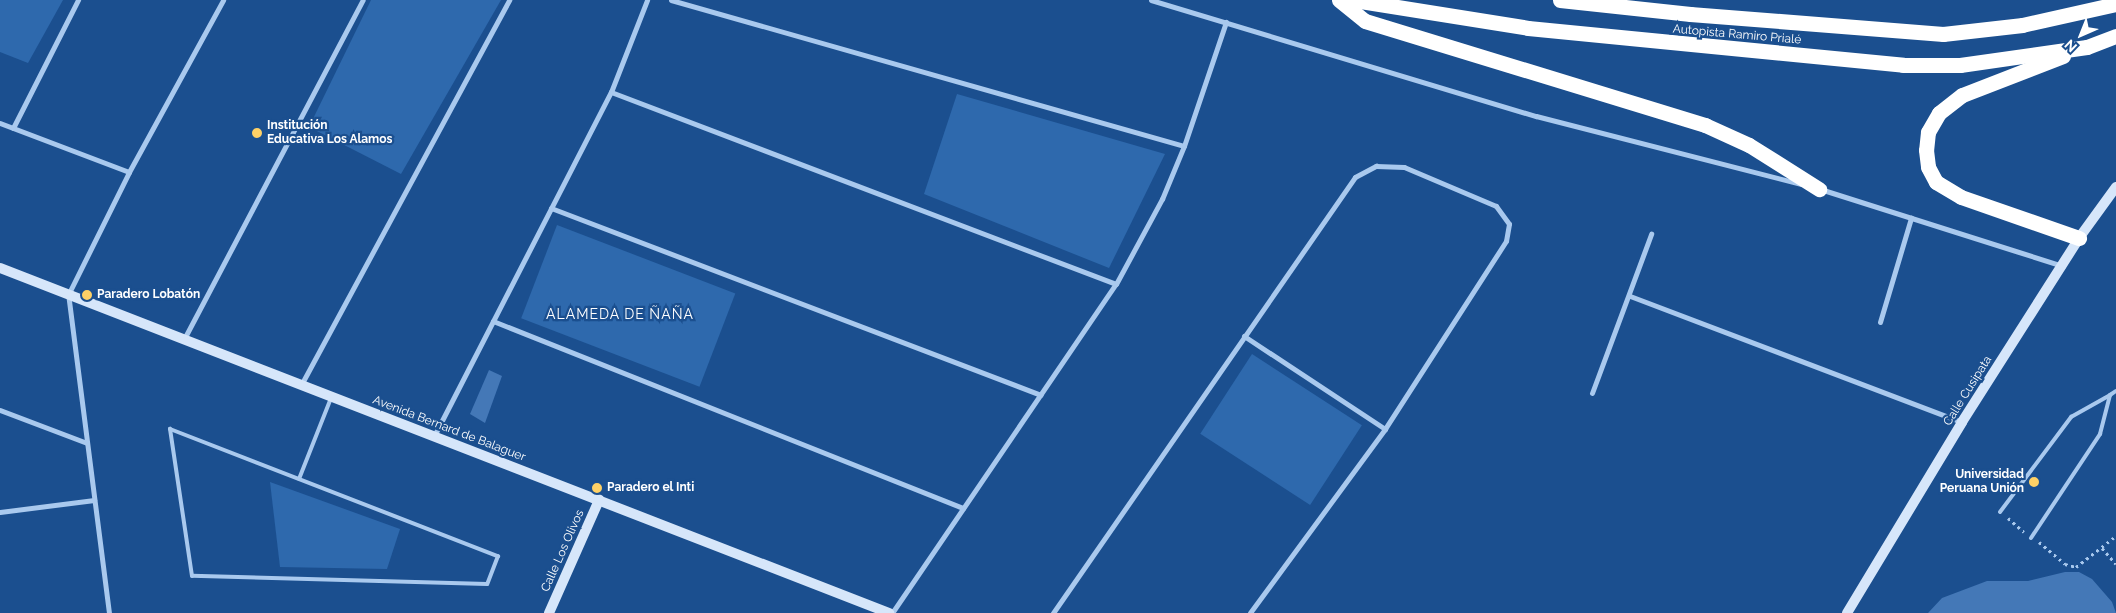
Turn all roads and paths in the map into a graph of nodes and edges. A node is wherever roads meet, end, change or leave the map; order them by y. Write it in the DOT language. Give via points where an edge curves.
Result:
graph roads {
  1 [pos="78,0"];
  2 [pos="223,0"];
  3 [pos="364,0"];
  4 [pos="509,0"];
  5 [pos="647,0"];
  6 [pos="671,0"];
  7 [pos="1151,0"];
  8 [pos="1339,0"];
  9 [pos="1354,0"];
  10 [pos="1560,0"];
  11 [pos="2116,4"];
  12 [pos="1226,22"];
  13 [pos="2116,36"];
  14 [pos="2086,47"];
  15 [pos="611,92"];
  16 [pos="0,123"];
  17 [pos="13,128"];
  18 [pos="1184,146"];
  19 [pos="130,172"];
  20 [pos="2116,187"];
  21 [pos="1819,189"];
  22 [pos="552,208"];
  23 [pos="1911,218"];
  24 [pos="1651,234"];
  25 [pos="2079,238"];
  26 [pos="2063,266"];
  27 [pos="0,268"];
  28 [pos="1116,284"];
  29 [pos="68,295"];
  30 [pos="1630,296"];
  31 [pos="493,320"];
  32 [pos="1880,322"];
  33 [pos="1244,336"];
  34 [pos="183,339"];
  35 [pos="300,386"];
  36 [pos="2116,391"];
  37 [pos="1592,393"];
  38 [pos="1041,395"];
  39 [pos="2110,395"];
  40 [pos="331,398"];
  41 [pos="0,410"];
  42 [pos="1962,422"];
  43 [pos="1385,429"];
  44 [pos="434,436"];
  45 [pos="87,443"];
  46 [pos="299,479"];
  47 [pos="94,500"];
  48 [pos="599,500"];
  49 [pos="963,508"];
  50 [pos="0,512"];
  51 [pos="2000,512"];
  52 [pos="2116,536"];
  53 [pos="2031,538"];
  54 [pos="2102,548"];
  55 [pos="2116,564"];
  56 [pos="109,613"];
  57 [pos="549,613"];
  58 [pos="891,613"];
  59 [pos="1053,613"];
  60 [pos="1250,613"];
  61 [pos="1847,613"];
  1 -- 17 [label="street"];
  2 -- 19 [label="street"];
  3 -- 34 [label="street"];
  4 -- 35 [label="street"];
  5 -- 15 [label="street"];
  6 -- 18 [label="street"];
  7 -- 12 [label="street"];
  8 -- 21 [label="highway" via="1365,21 1705,125 1749,145"];
  9 -- 14 [label="highway, Autopista Ramiro Prialé" via="1528,28 1903,65 1960,65"];
  10 -- 11 [label="highway, Autopista Ramiro Prialé" via="1943,34 2022,26"];
  12 -- 18 [label="street"];
  12 -- 21 [label="street" via="1536,116"];
  13 -- 14 [label="highway, Autopista Ramiro Prialé"];
  14 -- 25 [label="highway" via="1962,95 1938,113 1928,132 1926,150 1928,167 1936,182 1961,197"];
  15 -- 22 [label="street"];
  15 -- 28 [label="street"];
  16 -- 17 [label="street"];
  17 -- 19 [label="street"];
  18 -- 28 [label="street" via="1162,199"];
  19 -- 29 [label="street"];
  20 -- 25 [label="street, Calle Cusipata" via="2110,200"];
  21 -- 23 [label="street"];
  22 -- 31 [label="street"];
  22 -- 38 [label="street"];
  23 -- 26 [label="street"];
  23 -- 32 [label="street"];
  24 -- 30 [label="street"];
  25 -- 26 [label="street, Calle Cusipata"];
  26 -- 42 [label="street, Calle Cusipata"];
  27 -- 29 [label="street, Avenida Bernard de Balaguer"];
  28 -- 38 [label="street"];
  29 -- 34 [label="street, Avenida Bernard de Balaguer"];
  29 -- 45 [label="street"];
  30 -- 37 [label="street"];
  30 -- 42 [label="street"];
  31 -- 44 [label="street"];
  31 -- 49 [label="street"];
  33 -- 43 [label="street"];
  33 -- 43 [label="street" via="1356,177 1376,166 1404,167 1496,206 1509,224 1506,241"];
  33 -- 59 [label="street"];
  34 -- 35 [label="street, Avenida Bernard de Balaguer"];
  35 -- 40 [label="street, Avenida Bernard de Balaguer"];
  36 -- 39 [label="lane"];
  38 -- 49 [label="street"];
  39 -- 51 [label="lane" via="2072,418"];
  39 -- 53 [label="lane" via="2100,434"];
  40 -- 44 [label="street, Avenida Bernard de Balaguer"];
  40 -- 46 [label="lane"];
  41 -- 45 [label="street"];
  42 -- 61 [label="street, Calle Cusipata"];
  43 -- 60 [label="street"];
  44 -- 48 [label="street, Avenida Bernard de Balaguer"];
  45 -- 47 [label="street"];
  46 -- 46 [label="lane" via="498,556 487,584 192,576 170,429"];
  47 -- 50 [label="street"];
  47 -- 56 [label="street"];
  48 -- 57 [label="street, Calle Los Olivos"];
  48 -- 58 [label="street, Avenida Bernard de Balaguer"];
  49 -- 58 [label="street"];
  51 -- 53 [label="path"];
  52 -- 54 [label="path"];
  53 -- 54 [label="path" via="2065,564 2076,567"];
  54 -- 55 [label="path"];
}
